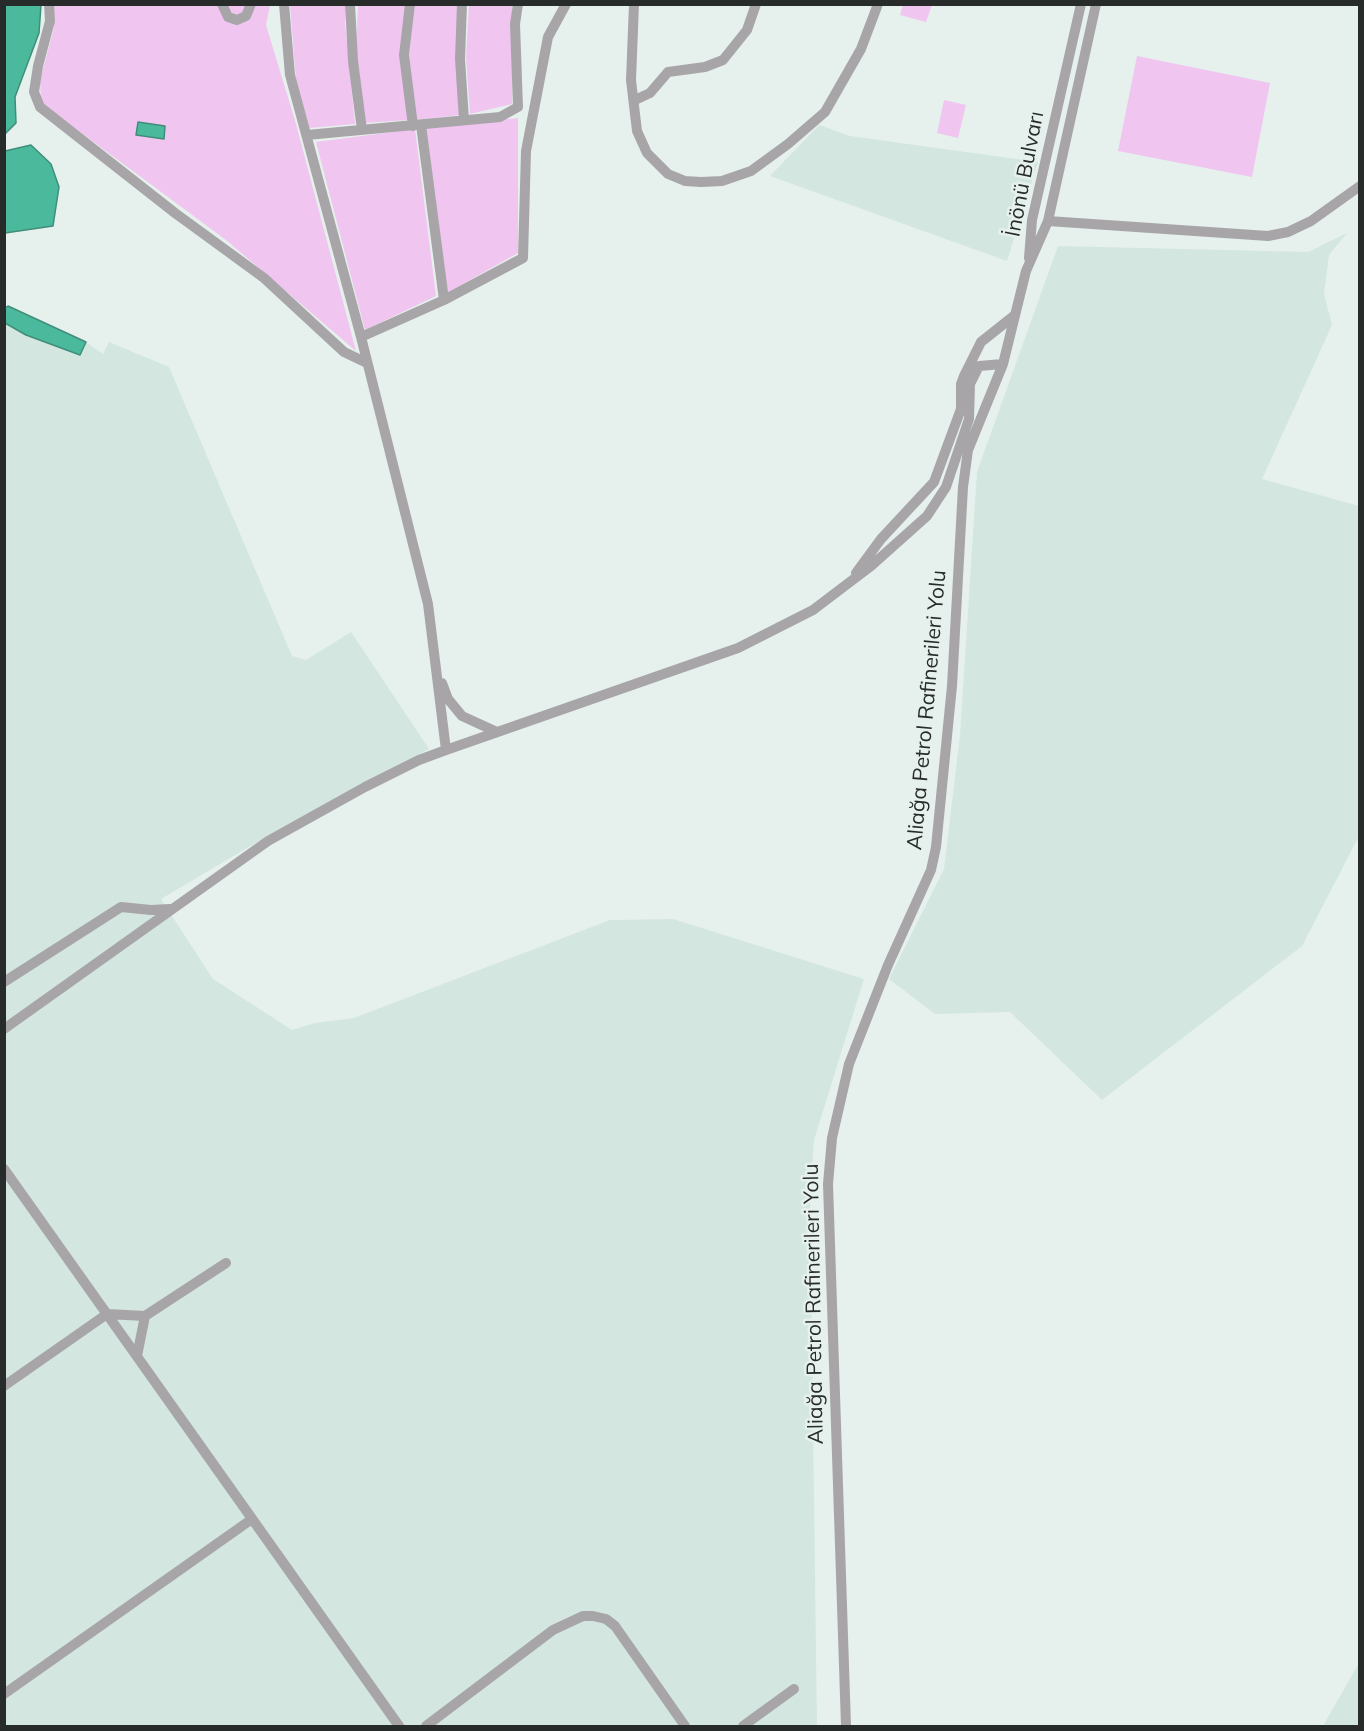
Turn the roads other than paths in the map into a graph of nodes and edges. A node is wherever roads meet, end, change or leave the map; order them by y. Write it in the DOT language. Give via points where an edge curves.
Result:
graph roads {
  1 [pos="49,4"];
  2 [pos="222,4"];
  3 [pos="251,4"];
  4 [pos="284,4"];
  5 [pos="350,4"];
  6 [pos="410,4"];
  7 [pos="462,4"];
  8 [pos="518,4"];
  9 [pos="566,4"];
  10 [pos="634,4"];
  11 [pos="756,4"];
  12 [pos="879,4"];
  13 [pos="1081,4"];
  14 [pos="1096,4"];
  15 [pos="635,100"];
  16 [pos="464,120"];
  17 [pos="417,125"];
  18 [pos="362,130"];
  19 [pos="307,135"];
  20 [pos="1359,186"];
  21 [pos="1048,221"];
  22 [pos="1029,264"];
  23 [pos="444,300"];
  24 [pos="1015,315"];
  25 [pos="361,337"];
  26 [pos="367,363"];
  27 [pos="1003,364"];
  28 [pos="959,433"];
  29 [pos="945,470"];
  30 [pos="851,581"];
  31 [pos="437,671"];
  32 [pos="497,732"];
  33 [pos="446,750"];
  34 [pos="171,909"];
  35 [pos="4,982"];
  36 [pos="4,1029"];
  37 [pos="4,1169"];
  38 [pos="226,1263"];
  39 [pos="107,1314"];
  40 [pos="145,1316"];
  41 [pos="136,1356"];
  42 [pos="4,1386"];
  43 [pos="252,1519"];
  44 [pos="794,1689"];
  45 [pos="4,1694"];
  46 [pos="399,1726"];
  47 [pos="426,1726"];
  48 [pos="685,1726"];
  49 [pos="743,1726"];
  50 [pos="846,1726"];
  1 -- 26 [label="street" via="50,21 34,92 40,107 264,278 344,352"];
  2 -- 3 [label="street" via="228,17 237,20 246,16"];
  4 -- 19 [label="street" via="290,75"];
  5 -- 18 [label="street"];
  6 -- 17 [label="street" via="404,56"];
  7 -- 16 [label="street"];
  8 -- 16 [label="street" via="514,24 518,107 500,117"];
  9 -- 23 [label="street" via="548,37 526,151 523,258"];
  10 -- 15 [label="street" via="631,80"];
  11 -- 15 [label="street" via="747,30 723,60 705,67 668,72 650,93"];
  12 -- 15 [label="street" via="861,49 825,112 751,171 722,181 701,182 668,174 647,153 637,131"];
  13 -- 22 [label="street, İnönü Bulvarı" via="1032,220"];
  14 -- 21 [label="street, İnönü Bulvarı"];
  16 -- 17 [label="street"];
  17 -- 18 [label="street"];
  17 -- 23 [label="street"];
  18 -- 19 [label="street"];
  19 -- 25 [label="street"];
  20 -- 21 [label="street" via="1311,221 1268,236"];
  21 -- 22 [label="street, İnönü Bulvarı"];
  22 -- 24 [label="street, Aliağa Petrol Rafinerileri Yolu"];
  23 -- 25 [label="street"];
  24 -- 27 [label="street, Aliağa Petrol Rafinerileri Yolu"];
  24 -- 28 [label="street" via="981,342 961,384"];
  25 -- 26 [label="street"];
  26 -- 31 [label="street" via="423,584"];
  27 -- 28 [label="street" via="979,366 968,391 969,419"];
  27 -- 50 [label="street, Aliağa Petrol Rafinerileri Yolu" via="968,450 952,686 931,870 849,1064 832,1138 828,1184"];
  28 -- 29 [label="street"];
  29 -- 30 [label="street" via="881,540"];
  29 -- 30 [label="street" via="946,487 927,516"];
  30 -- 32 [label="street" via="813,610 738,648"];
  31 -- 32 [label="street" via="448,699 462,716"];
  31 -- 33 [label="street"];
  32 -- 33 [label="street"];
  33 -- 34 [label="street" via="365,787 268,841"];
  34 -- 35 [label="street" via="121,907"];
  34 -- 36 [label="street"];
  37 -- 39 [label="street"];
  38 -- 40 [label="street"];
  39 -- 40 [label="street"];
  39 -- 41 [label="street"];
  39 -- 42 [label="street"];
  40 -- 41 [label="street"];
  41 -- 43 [label="street"];
  43 -- 45 [label="street"];
  43 -- 46 [label="street"];
  44 -- 49 [label="street"];
  47 -- 48 [label="street" via="553,1630 582,1616 606,1619 615,1626"];
}
